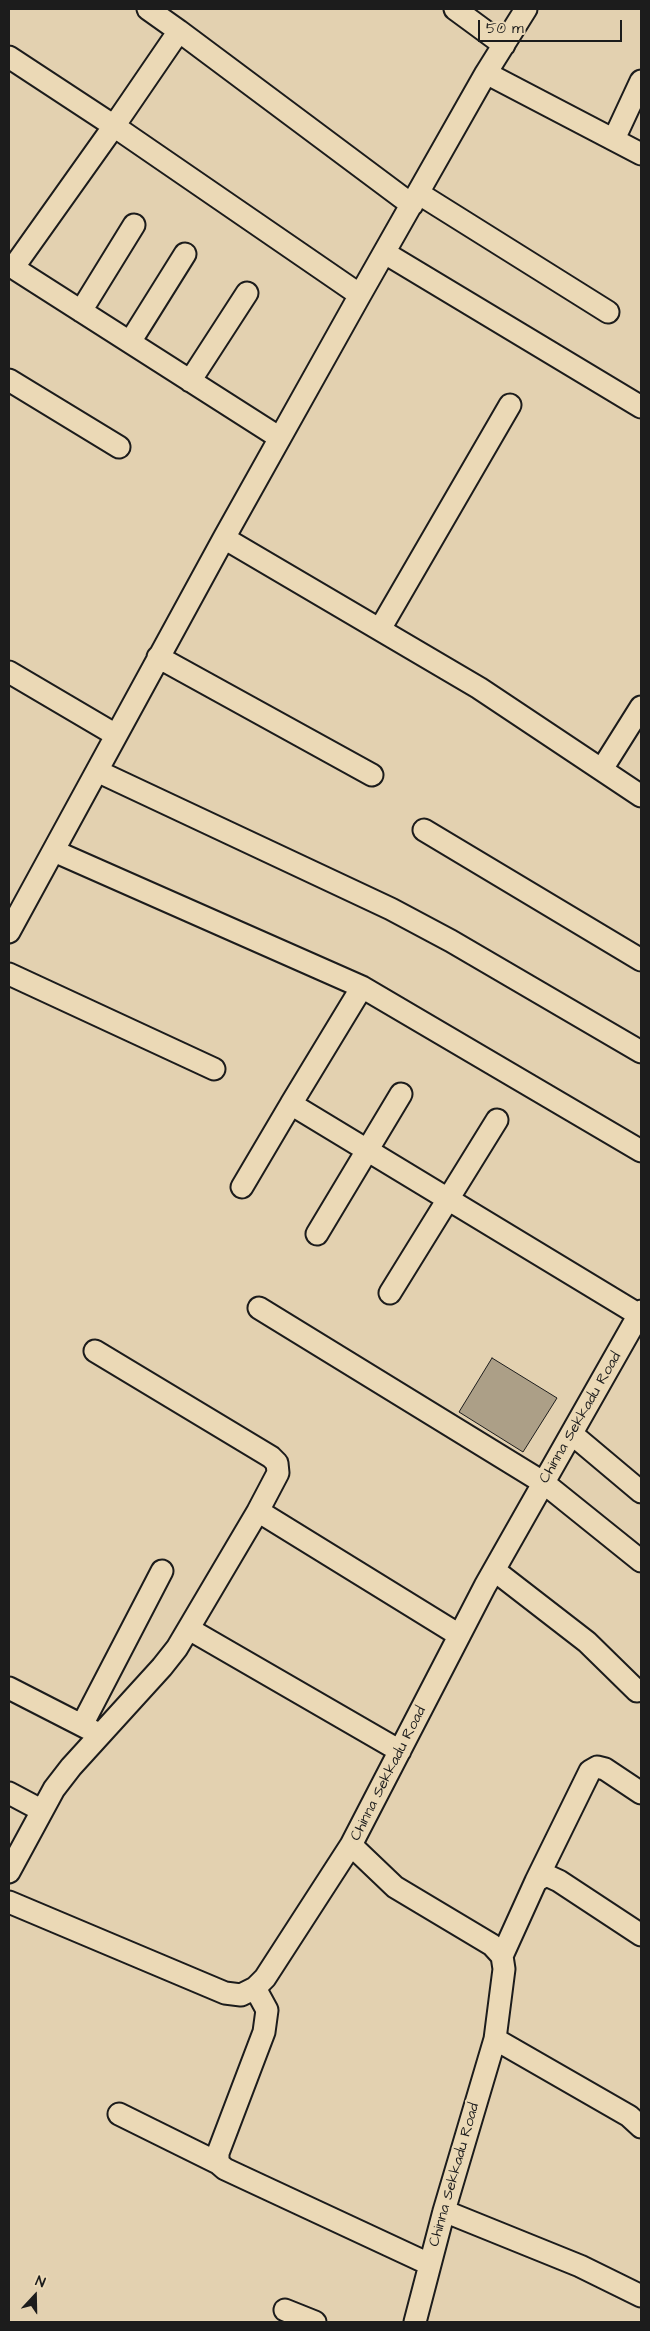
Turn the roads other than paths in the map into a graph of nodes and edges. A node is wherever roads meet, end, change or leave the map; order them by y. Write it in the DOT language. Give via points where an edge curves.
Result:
graph roads {
  1 [pos="148,9"];
  2 [pos="455,9"];
  3 [pos="526,9"];
  4 [pos="179,31"];
  5 [pos="504,45"];
  6 [pos="9,57"];
  7 [pos="486,73"];
  8 [pos="641,81"];
  9 [pos="114,126"];
  10 [pos="614,139"];
  11 [pos="641,154"];
  12 [pos="415,199"];
  13 [pos="134,225"];
  14 [pos="385,252"];
  15 [pos="185,254"];
  16 [pos="11,266"];
  17 [pos="247,293"];
  18 [pos="360,294"];
  19 [pos="81,311"];
  20 [pos="608,312"];
  21 [pos="130,342"];
  22 [pos="9,380"];
  23 [pos="190,381"];
  24 [pos="510,405"];
  25 [pos="641,407"];
  26 [pos="280,438"];
  27 [pos="119,447"];
  28 [pos="224,538"];
  29 [pos="380,629"];
  30 [pos="158,657"];
  31 [pos="9,672"];
  32 [pos="641,707"];
  33 [pos="116,735"];
  34 [pos="602,769"];
  35 [pos="97,771"];
  36 [pos="372,775"];
  37 [pos="641,796"];
  38 [pos="424,830"];
  39 [pos="54,851"];
  40 [pos="9,932"];
  41 [pos="641,960"];
  42 [pos="9,974"];
  43 [pos="362,987"];
  44 [pos="641,1052"];
  45 [pos="214,1069"];
  46 [pos="401,1094"];
  47 [pos="291,1104"];
  48 [pos="497,1120"];
  49 [pos="367,1150"];
  50 [pos="641,1151"];
  51 [pos="242,1187"];
  52 [pos="450,1200"];
  53 [pos="317,1234"];
  54 [pos="390,1293"];
  55 [pos="259,1308"];
  56 [pos="641,1314"];
  57 [pos="95,1351"];
  58 [pos="572,1434"];
  59 [pos="544,1483"];
  60 [pos="641,1492"];
  61 [pos="258,1511"];
  62 [pos="641,1561"];
  63 [pos="494,1570"];
  64 [pos="162,1571"];
  65 [pos="189,1629"];
  66 [pos="460,1635"];
  67 [pos="9,1688"];
  68 [pos="637,1691"];
  69 [pos="82,1725"];
  70 [pos="101,1735"];
  71 [pos="400,1750"];
  72 [pos="9,1793"];
  73 [pos="641,1793"];
  74 [pos="41,1810"];
  75 [pos="351,1846"];
  76 [pos="9,1872"];
  77 [pos="536,1881"];
  78 [pos="9,1902"];
  79 [pos="641,1935"];
  80 [pos="502,1956"];
  81 [pos="255,1988"];
  82 [pos="495,2039"];
  83 [pos="119,2114"];
  84 [pos="637,2115"];
  85 [pos="218,2163"];
  86 [pos="444,2211"];
  87 [pos="429,2264"];
  88 [pos="641,2296"];
  89 [pos="285,2310"];
  90 [pos="315,2322"];
  91 [pos="415,2322"];
  1 -- 4 [label="street"];
  2 -- 5 [label="street"];
  3 -- 5 [label="street"];
  4 -- 9 [label="street"];
  4 -- 12 [label="street"];
  5 -- 7 [label="street"];
  6 -- 9 [label="street"];
  7 -- 10 [label="street"];
  7 -- 12 [label="street"];
  8 -- 10 [label="street"];
  9 -- 16 [label="street"];
  9 -- 18 [label="street"];
  10 -- 11 [label="street"];
  12 -- 14 [label="street"];
  12 -- 20 [label="street"];
  13 -- 19 [label="street"];
  14 -- 18 [label="street"];
  14 -- 25 [label="street"];
  15 -- 21 [label="street"];
  16 -- 19 [label="street"];
  17 -- 23 [label="street"];
  18 -- 26 [label="street"];
  19 -- 21 [label="street"];
  21 -- 23 [label="street"];
  22 -- 27 [label="street"];
  23 -- 26 [label="street"];
  24 -- 29 [label="street"];
  26 -- 28 [label="street"];
  28 -- 29 [label="street"];
  28 -- 30 [label="street"];
  29 -- 34 [label="street" via="479,688"];
  30 -- 33 [label="street"];
  30 -- 36 [label="street"];
  31 -- 33 [label="street"];
  32 -- 34 [label="street"];
  33 -- 35 [label="street"];
  34 -- 37 [label="street"];
  35 -- 39 [label="street"];
  35 -- 44 [label="street" via="391,909"];
  38 -- 41 [label="street"];
  39 -- 40 [label="street"];
  39 -- 43 [label="street"];
  42 -- 45 [label="street"];
  43 -- 47 [label="street"];
  43 -- 50 [label="street"];
  46 -- 49 [label="street"];
  47 -- 49 [label="street"];
  47 -- 51 [label="street"];
  48 -- 52 [label="street"];
  49 -- 52 [label="street"];
  49 -- 53 [label="street"];
  52 -- 54 [label="street"];
  52 -- 56 [label="street"];
  55 -- 59 [label="street"];
  56 -- 58 [label="street, Chinna Sekkadu Road"];
  57 -- 61 [label="street" via="277,1463 278,1473"];
  58 -- 59 [label="street, Chinna Sekkadu Road"];
  58 -- 60 [label="street"];
  59 -- 62 [label="street"];
  59 -- 63 [label="street, Chinna Sekkadu Road"];
  61 -- 65 [label="street"];
  61 -- 66 [label="street"];
  63 -- 66 [label="street, Chinna Sekkadu Road"];
  63 -- 68 [label="street" via="588,1642"];
  64 -- 69 [label="street"];
  65 -- 70 [label="street" via="162,1667"];
  65 -- 71 [label="street"];
  66 -- 71 [label="street, Chinna Sekkadu Road"];
  67 -- 69 [label="street"];
  69 -- 70 [label="street"];
  70 -- 74 [label="street" via="71,1767"];
  71 -- 75 [label="street, Chinna Sekkadu Road"];
  72 -- 74 [label="street"];
  73 -- 77 [label="street" via="605,1769 597,1767 590,1771"];
  74 -- 76 [label="street"];
  75 -- 80 [label="street, Chinna Sekkadu Road" via="395,1887 492,1945"];
  75 -- 81 [label="street" via="265,1978"];
  77 -- 79 [label="street" via="546,1876 559,1881"];
  77 -- 80 [label="street"];
  78 -- 81 [label="street" via="225,1992 240,1995"];
  80 -- 82 [label="street, Chinna Sekkadu Road" via="504,1970"];
  81 -- 85 [label="street" via="267,2010 264,2032 218,2153"];
  82 -- 84 [label="street"];
  82 -- 86 [label="street, Chinna Sekkadu Road"];
  83 -- 85 [label="street"];
  85 -- 87 [label="street"];
  86 -- 87 [label="street, Chinna Sekkadu Road"];
  86 -- 88 [label="street" via="580,2266"];
  87 -- 91 [label="street, Chinna Sekkadu Road"];
  89 -- 90 [label="street"];
}
